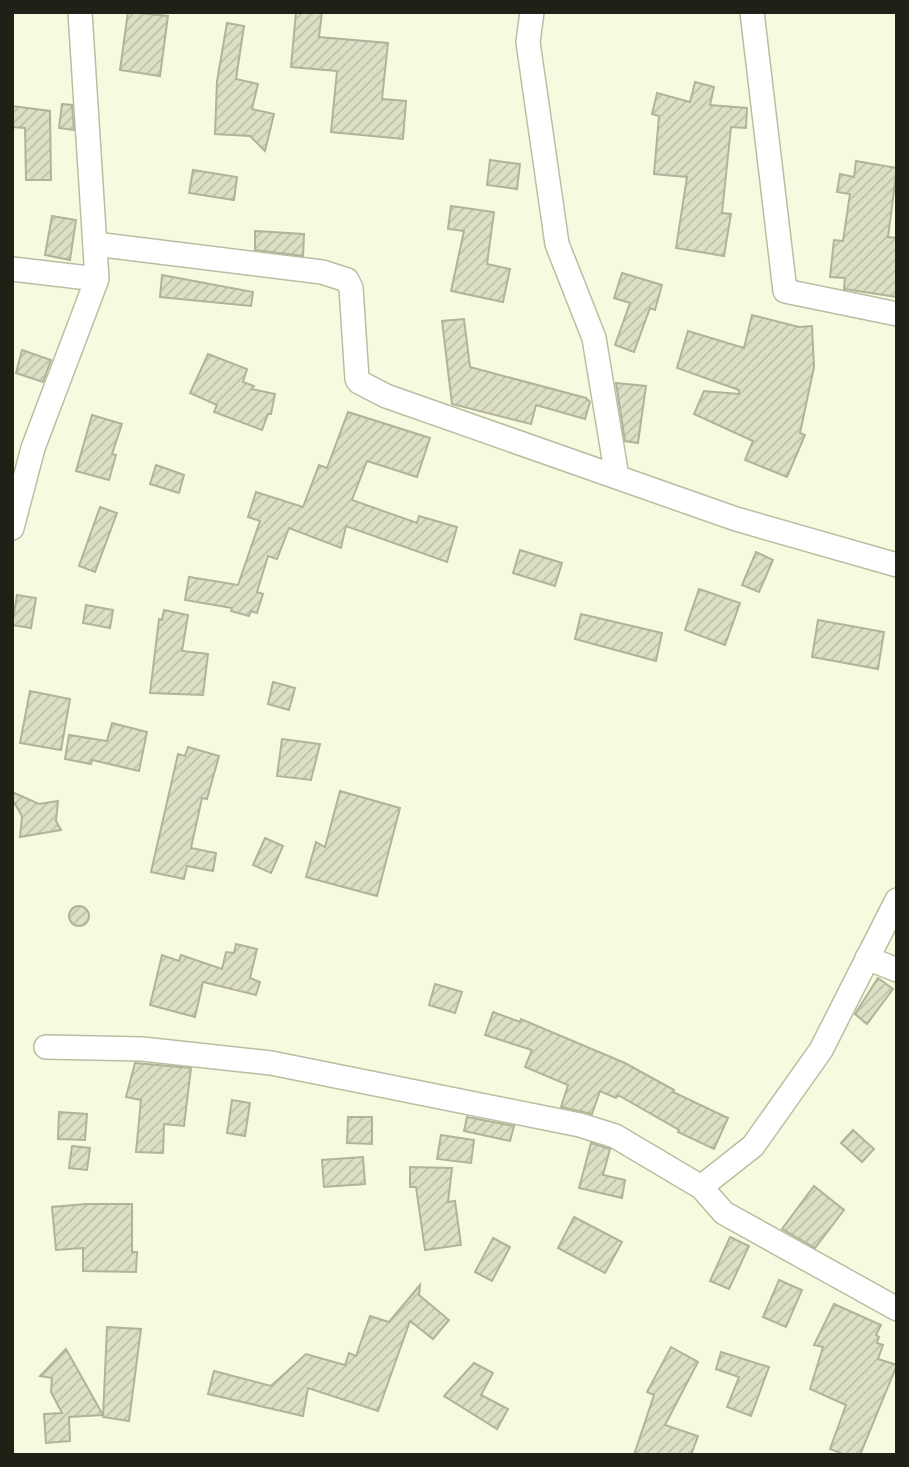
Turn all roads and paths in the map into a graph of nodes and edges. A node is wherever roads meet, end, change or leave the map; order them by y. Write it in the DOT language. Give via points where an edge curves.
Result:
graph roads {
  1 [pos="80,12"];
  2 [pos="532,12"];
  3 [pos="752,12"];
  4 [pos="95,244"];
  5 [pos="12,269"];
  6 [pos="97,279"];
  7 [pos="897,314"];
  8 [pos="617,477"];
  9 [pos="12,528"];
  10 [pos="897,565"];
  11 [pos="897,900"];
  12 [pos="867,958"];
  13 [pos="897,970"];
  14 [pos="46,1047"];
  15 [pos="701,1187"];
  16 [pos="897,1309"];
  1 -- 4 [label="street"];
  2 -- 8 [label="street" via="528,42 557,244 594,338"];
  3 -- 7 [label="street" via="785,291"];
  4 -- 6 [label="street"];
  4 -- 8 [label="street" via="322,272 347,280 359,382 386,396"];
  5 -- 6 [label="street"];
  6 -- 9 [label="street" via="33,448"];
  8 -- 10 [label="street" via="736,519"];
  11 -- 12 [label="street"];
  12 -- 13 [label="street"];
  12 -- 15 [label="street" via="821,1050 753,1146"];
  14 -- 15 [label="street" via="142,1049 271,1063 580,1125 615,1136"];
  15 -- 16 [label="street" via="724,1213"];
}
